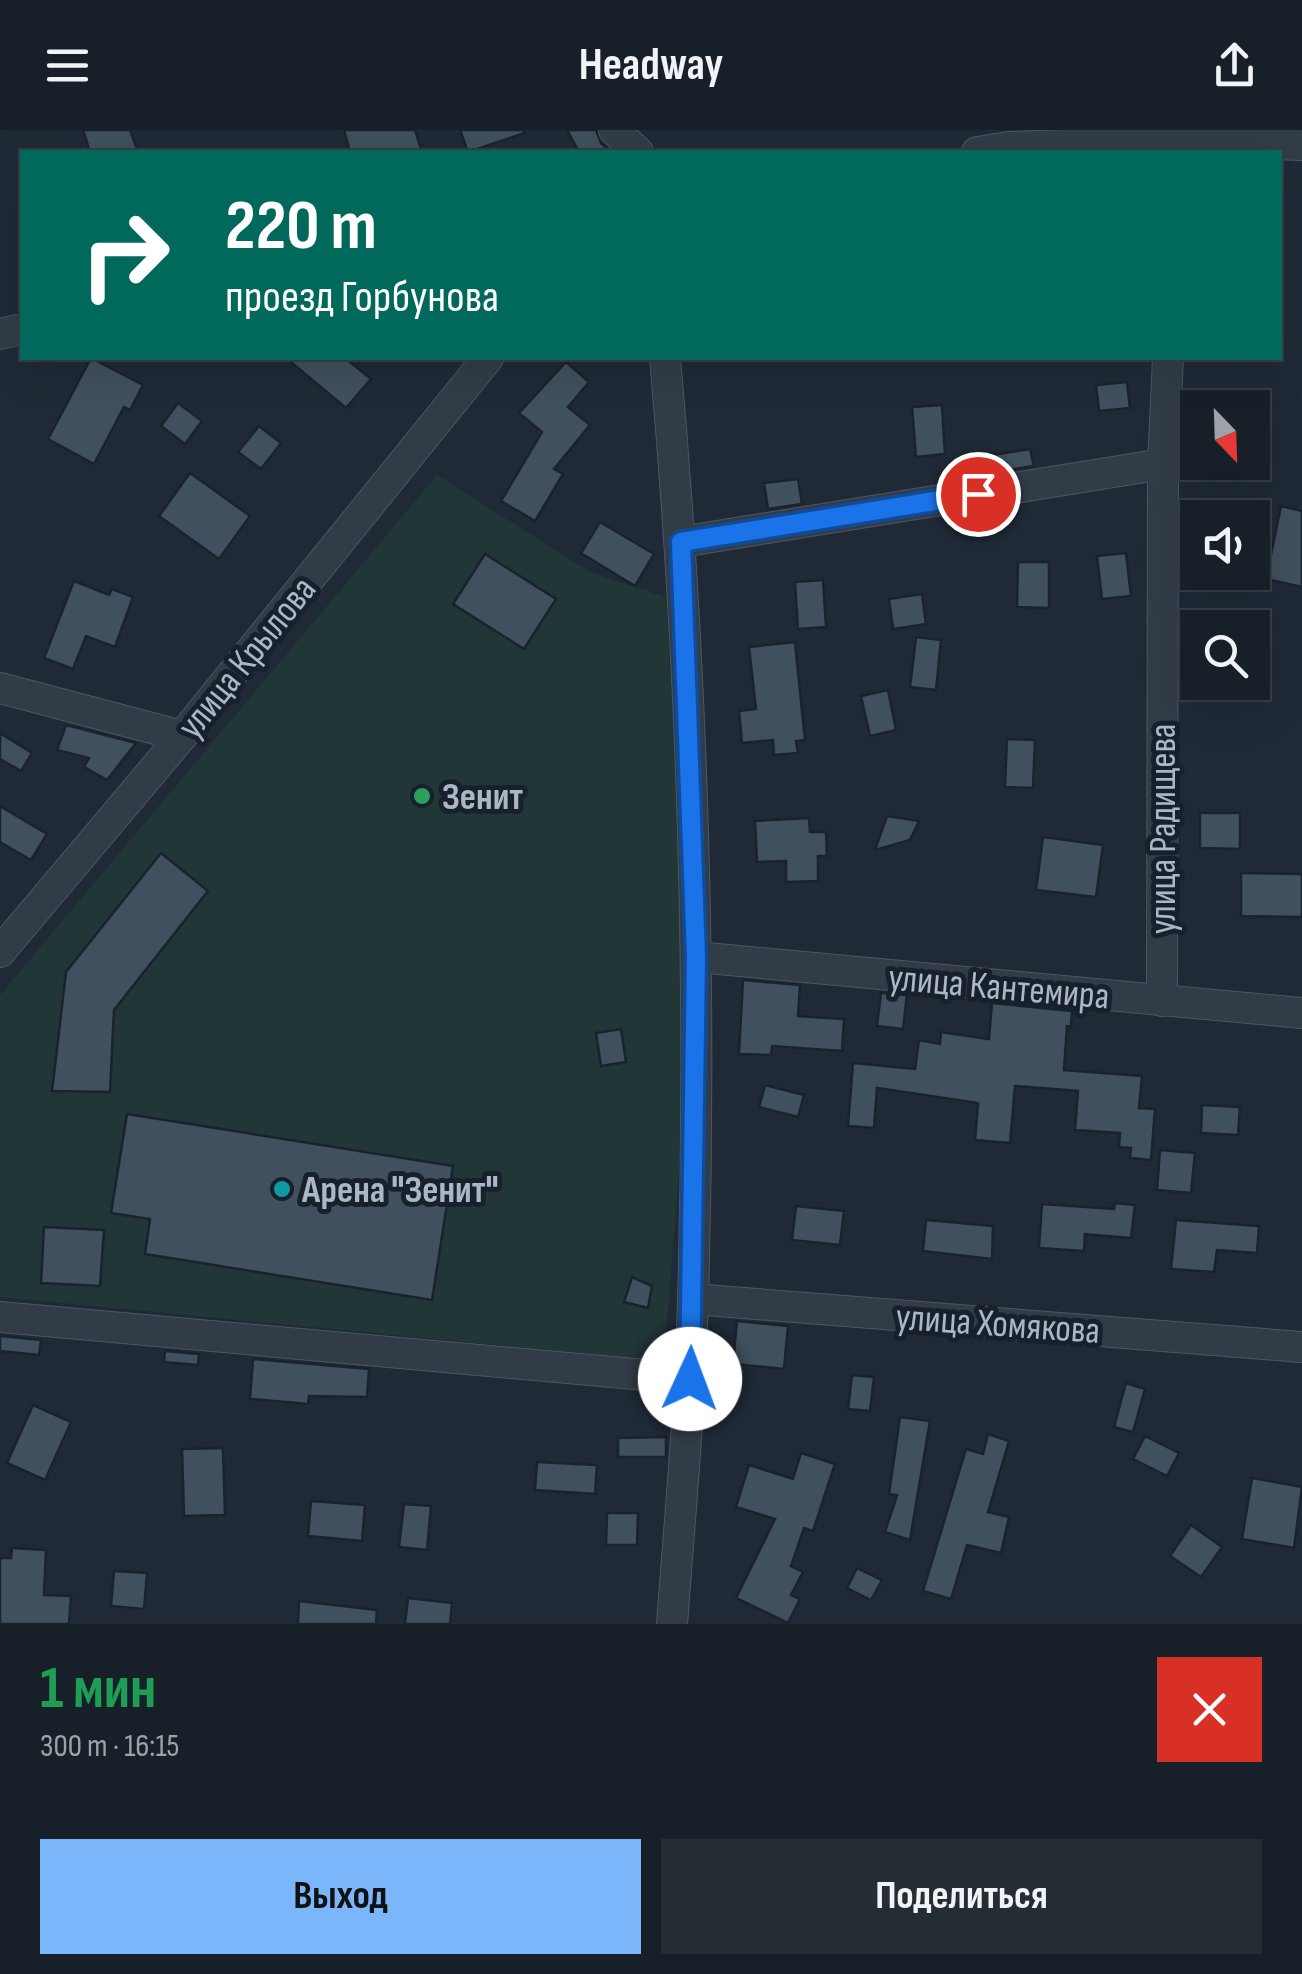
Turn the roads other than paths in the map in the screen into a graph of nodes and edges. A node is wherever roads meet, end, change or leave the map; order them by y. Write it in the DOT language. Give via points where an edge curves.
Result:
graph roads {
  1 [pos="614,130"];
  2 [pos="1009,138"];
  3 [pos="1302,145"];
  4 [pos="1180,147"];
  5 [pos="636,150"];
  6 [pos="982,150"];
  7 [pos="486,360"];
  8 [pos="665,360"];
  9 [pos="1168,360"];
  10 [pos="1162,464"];
  11 [pos="681,542"];
  12 [pos="0,688"];
  13 [pos="182,736"];
  14 [pos="0,952"];
  15 [pos="696,957"];
  16 [pos="1162,1001"];
  17 [pos="1302,1014"];
  18 [pos="694,1299"];
  19 [pos="0,1317"];
  20 [pos="1302,1347"];
  21 [pos="690,1379"];
  22 [pos="672,1624"];
  1 -- 5 [label="street"];
  2 -- 4 [label="street"];
  2 -- 6 [label="street"];
  3 -- 4 [label="street"];
  7 -- 13 [label="street, улица Крылова"];
  8 -- 11 [label="street"];
  9 -- 10 [label="street, улица Радищева"];
  10 -- 11 [label="street"];
  10 -- 16 [label="street, улица Радищева"];
  11 -- 15 [label="street"];
  12 -- 13 [label="street"];
  13 -- 14 [label="street, улица Крылова"];
  15 -- 16 [label="street, улица Кантемира"];
  15 -- 18 [label="street"];
  16 -- 17 [label="street, улица Кантемира"];
  18 -- 20 [label="street, улица Хомякова"];
  18 -- 21 [label="street"];
  19 -- 21 [label="street"];
  21 -- 22 [label="street"];
}
